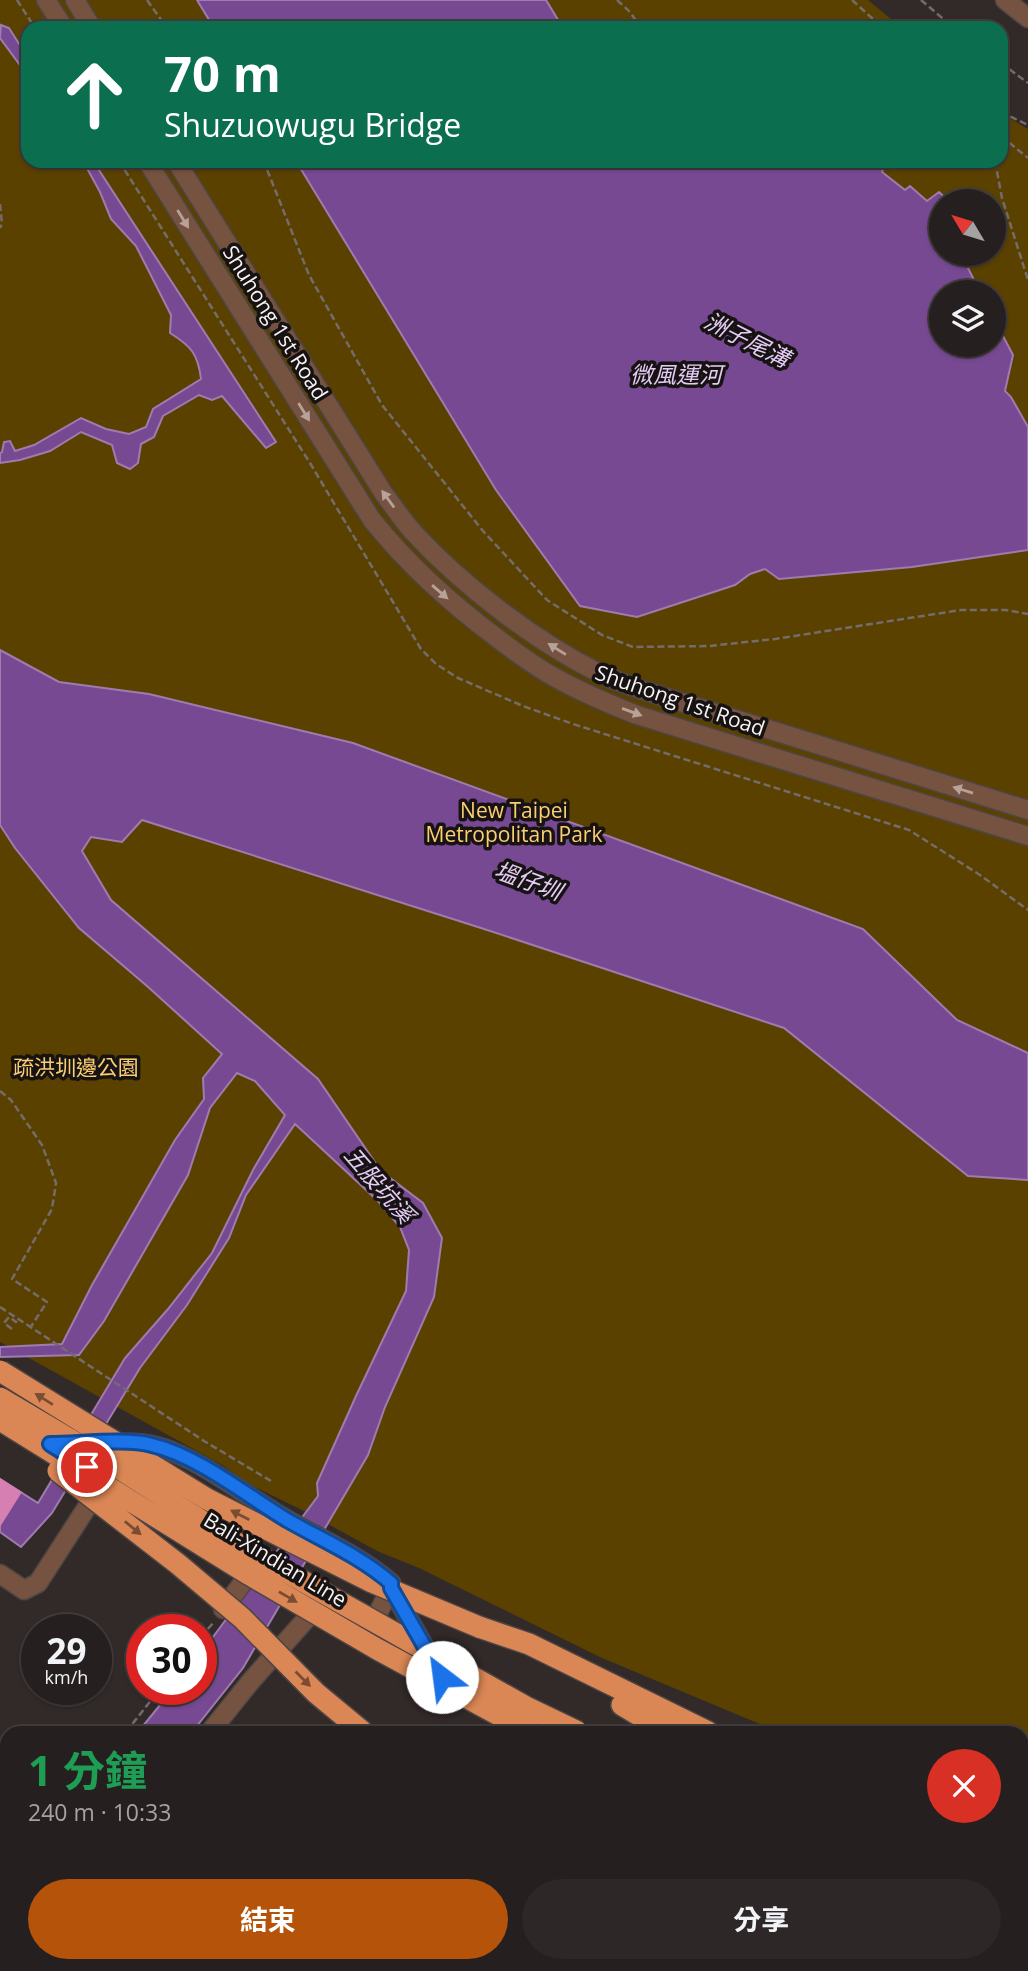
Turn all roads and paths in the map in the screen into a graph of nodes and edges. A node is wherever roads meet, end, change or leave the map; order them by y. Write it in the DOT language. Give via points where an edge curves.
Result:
graph roads {
  1 [pos="17,0"];
  2 [pos="46,0"];
  3 [pos="75,0"];
  4 [pos="147,0"];
  5 [pos="617,0"];
  6 [pos="852,0"];
  7 [pos="921,0"];
  8 [pos="1005,0"];
  9 [pos="1028,18"];
  10 [pos="30,21"];
  11 [pos="60,21"];
  12 [pos="88,21"];
  13 [pos="162,21"];
  14 [pos="636,21"];
  15 [pos="875,21"];
  16 [pos="946,21"];
  17 [pos="1008,68"];
  18 [pos="1028,83"];
  19 [pos="1008,115"];
  20 [pos="1028,125"];
  21 [pos="1008,142"];
  22 [pos="1028,158"];
  23 [pos="151,168"];
  24 [pos="180,168"];
  25 [pos="266,168"];
  26 [pos="996,168"];
  27 [pos="0,204"];
  28 [pos="0,228"];
  29 [pos="1028,280"];
  30 [pos="1028,614"];
  31 [pos="1028,810"];
  32 [pos="1028,836"];
  33 [pos="0,1091"];
  34 [pos="0,1307"];
  35 [pos="17,1321"];
  36 [pos="30,1328"];
  37 [pos="12,1329"];
  38 [pos="0,1371"];
  39 [pos="0,1398"];
  40 [pos="0,1412"];
  41 [pos="0,1420"];
  42 [pos="0,1428"];
  43 [pos="128,1443"];
  44 [pos="50,1444"];
  45 [pos="191,1461"];
  46 [pos="106,1479"];
  47 [pos="271,1481"];
  48 [pos="162,1509"];
  49 [pos="0,1574"];
  50 [pos="391,1588"];
  51 [pos="223,1609"];
  52 [pos="217,1617"];
  53 [pos="479,1627"];
  54 [pos="367,1634"];
  55 [pos="442,1677"];
  56 [pos="147,1705"];
  57 [pos="131,1726"];
  58 [pos="215,1726"];
  59 [pos="356,1726"];
  60 [pos="519,1726"];
  61 [pos="542,1726"];
  62 [pos="566,1726"];
  63 [pos="658,1726"];
  64 [pos="696,1726"];
  1 -- 10 [label="path"];
  2 -- 11 [label="street"];
  3 -- 12 [label="street"];
  4 -- 13 [label="path"];
  5 -- 14 [label="path"];
  6 -- 15 [label="path"];
  7 -- 16 [label="path"];
  8 -- 9 [label="street"];
  17 -- 18 [label="path"];
  19 -- 20 [label="path"];
  21 -- 22 [label="path"];
  23 -- 32 [label="street, Shuhong 1st Road, one-way" via="372,520 416,571 475,622 552,676 637,715"];
  31 -- 24 [label="street, Shuhong 1st Road, one-way" via="639,689 600,674 511,618 412,532 384,494"];
  25 -- 30 [label="path" via="309,275 382,405 483,531 547,600 602,635 634,647 709,646 961,610"];
  26 -- 29 [label="path"];
  27 -- 28 [label="path"];
  33 -- 36 [label="path" via="42,1145 56,1183 52,1209 12,1279 47,1301"];
  34 -- 35 [label="path"];
  35 -- 36 [label="path"];
  35 -- 37 [label="path" via="9,1317 4,1324"];
  36 -- 47 [label="path"];
  53 -- 38 [label="highway, one-way, bridge" via="372,1582 207,1499"];
  39 -- 62 [label="highway, Bali-Xindian Line, bridge" via="251,1552"];
  40 -- 44 [label="street"];
  41 -- 60 [label="highway, Bali-Xindian Line, one-way, bridge" via="250,1575"];
  42 -- 59 [label="highway, one-way, bridge" via="231,1609"];
  43 -- 44 [label="street"];
  43 -- 45 [label="street" via="150,1444"];
  43 -- 46 [label="street"];
  44 -- 46 [label="street"];
  45 -- 48 [label="street"];
  45 -- 50 [label="street" via="376,1570"];
  46 -- 48 [label="street"];
  46 -- 49 [label="street" via="38,1583 24,1590"];
  48 -- 51 [label="street" via="254,1568"];
  50 -- 54 [label="street"];
  50 -- 55 [label="street"];
  51 -- 52 [label="path"];
  53 -- 63 [label="highway"];
  53 -- 64 [label="highway" via="529,1644"];
  54 -- 55 [label="street"];
  54 -- 58 [label="street" via="317,1607"];
  55 -- 61 [label="street"];
  56 -- 57 [label="path"];
}
